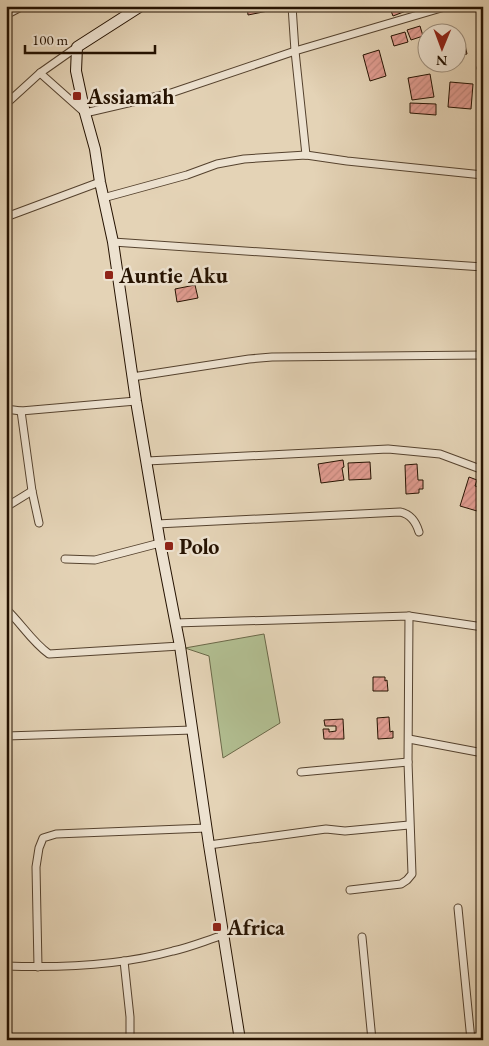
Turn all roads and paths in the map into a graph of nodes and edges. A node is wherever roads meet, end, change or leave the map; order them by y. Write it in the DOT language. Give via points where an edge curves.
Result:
graph roads {
  1 [pos="24,6"];
  2 [pos="141,6"];
  3 [pos="292,6"];
  4 [pos="448,6"];
  5 [pos="6,15"];
  6 [pos="78,47"];
  7 [pos="294,51"];
  8 [pos="40,73"];
  9 [pos="6,104"];
  10 [pos="85,113"];
  11 [pos="306,155"];
  12 [pos="483,175"];
  13 [pos="100,182"];
  14 [pos="103,198"];
  15 [pos="6,217"];
  16 [pos="113,242"];
  17 [pos="483,268"];
  18 [pos="483,355"];
  19 [pos="132,376"];
  20 [pos="136,401"];
  21 [pos="6,409"];
  22 [pos="21,411"];
  23 [pos="147,461"];
  24 [pos="483,470"];
  25 [pos="32,491"];
  26 [pos="6,507"];
  27 [pos="39,523"];
  28 [pos="157,524"];
  29 [pos="419,532"];
  30 [pos="160,543"];
  31 [pos="65,559"];
  32 [pos="6,609"];
  33 [pos="408,616"];
  34 [pos="175,623"];
  35 [pos="483,627"];
  36 [pos="180,646"];
  37 [pos="193,730"];
  38 [pos="6,736"];
  39 [pos="409,739"];
  40 [pos="483,753"];
  41 [pos="408,762"];
  42 [pos="301,772"];
  43 [pos="409,825"];
  44 [pos="206,828"];
  45 [pos="209,845"];
  46 [pos="350,890"];
  47 [pos="458,908"];
  48 [pos="224,935"];
  49 [pos="362,937"];
  50 [pos="124,961"];
  51 [pos="6,966"];
  52 [pos="38,967"];
  53 [pos="130,1040"];
  54 [pos="240,1040"];
  55 [pos="372,1040"];
  56 [pos="471,1040"];
  1 -- 5 [label="street"];
  2 -- 6 [label="main road"];
  3 -- 7 [label="street"];
  4 -- 7 [label="street"];
  6 -- 8 [label="street"];
  6 -- 10 [label="main road" via="76,71"];
  7 -- 10 [label="street" via="170,92"];
  7 -- 11 [label="street"];
  8 -- 9 [label="street"];
  8 -- 10 [label="street"];
  10 -- 13 [label="main road"];
  11 -- 12 [label="street"];
  11 -- 14 [label="street" via="217,164"];
  13 -- 14 [label="main road"];
  13 -- 15 [label="street"];
  14 -- 16 [label="main road"];
  16 -- 17 [label="street"];
  16 -- 19 [label="main road"];
  18 -- 19 [label="street" via="272,357"];
  19 -- 20 [label="main road"];
  20 -- 22 [label="street"];
  20 -- 23 [label="main road"];
  21 -- 22 [label="street"];
  22 -- 25 [label="street"];
  23 -- 24 [label="street" via="388,449 440,454"];
  23 -- 28 [label="main road"];
  25 -- 26 [label="street"];
  25 -- 27 [label="street"];
  28 -- 29 [label="street" via="400,512 407,513"];
  28 -- 30 [label="main road"];
  30 -- 31 [label="street" via="95,560"];
  30 -- 34 [label="main road"];
  32 -- 36 [label="street" via="49,654"];
  33 -- 34 [label="street"];
  33 -- 35 [label="street"];
  33 -- 39 [label="street"];
  34 -- 36 [label="main road"];
  36 -- 37 [label="main road"];
  37 -- 38 [label="street"];
  37 -- 44 [label="main road"];
  39 -- 40 [label="street"];
  39 -- 41 [label="street"];
  41 -- 42 [label="street"];
  41 -- 43 [label="street"];
  43 -- 45 [label="street" via="345,831 326,829"];
  43 -- 46 [label="street" via="412,874 407,880 401,884"];
  44 -- 45 [label="main road"];
  44 -- 52 [label="street" via="56,834 43,838 36,867"];
  45 -- 48 [label="main road"];
  47 -- 56 [label="street"];
  48 -- 50 [label="street" via="173,951"];
  48 -- 54 [label="main road"];
  49 -- 55 [label="street"];
  50 -- 52 [label="street"];
  50 -- 53 [label="street"];
  51 -- 52 [label="street"];
}
